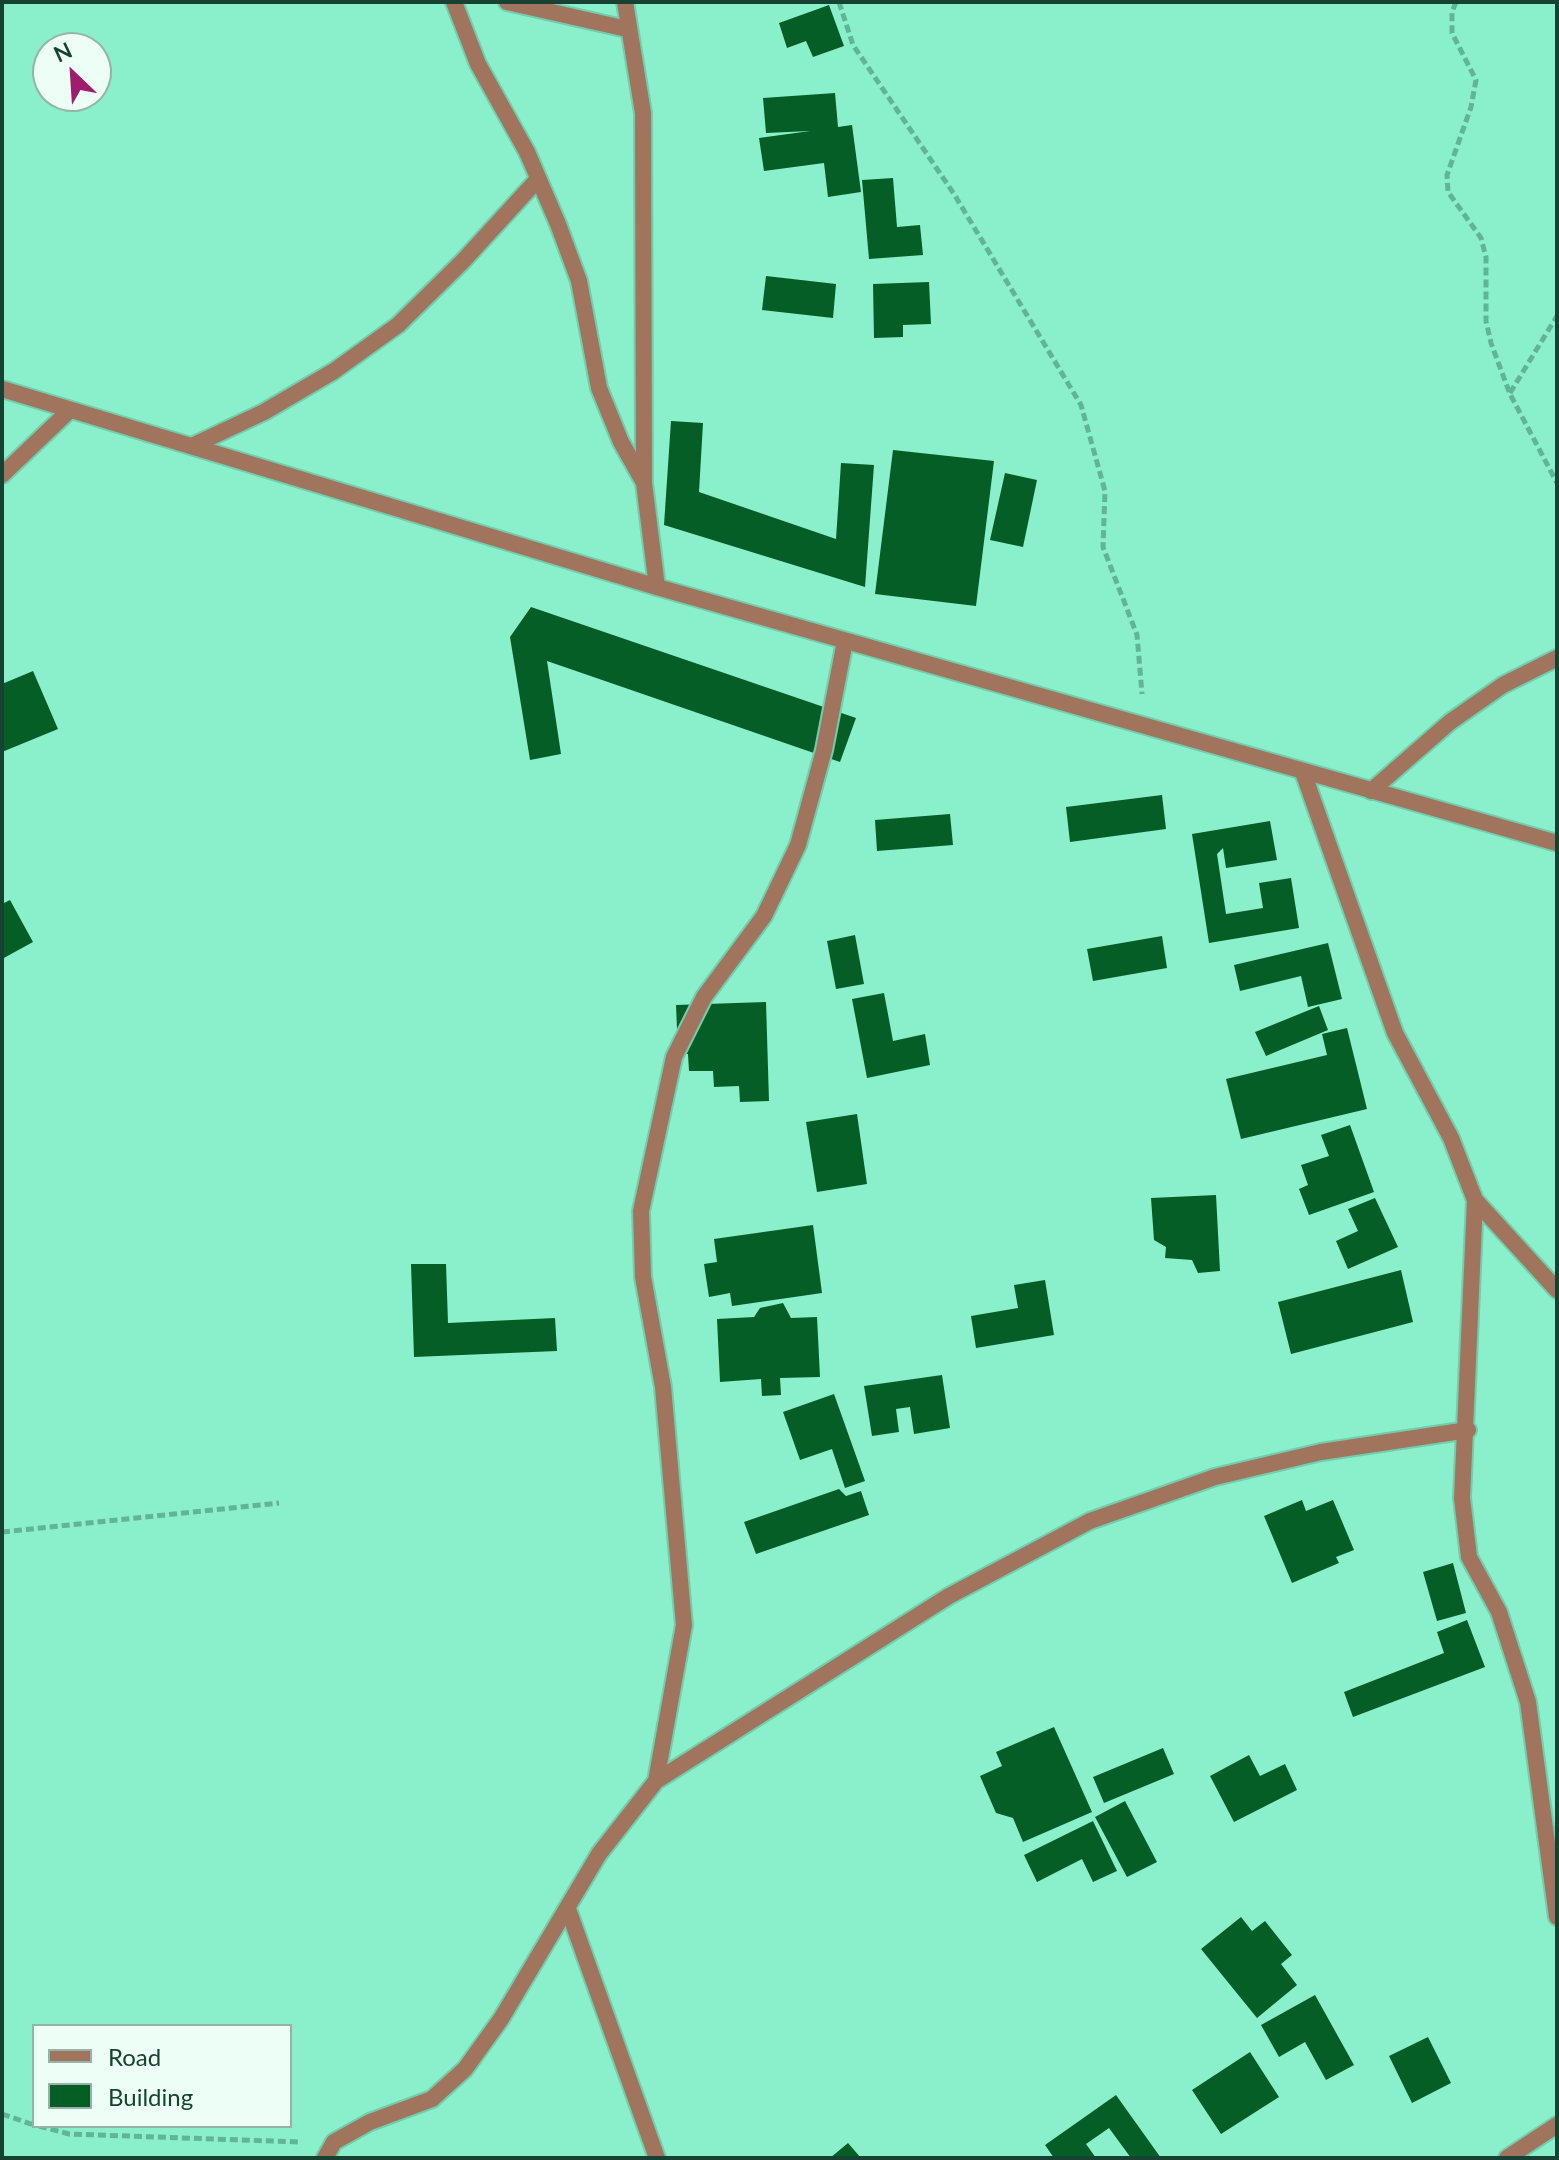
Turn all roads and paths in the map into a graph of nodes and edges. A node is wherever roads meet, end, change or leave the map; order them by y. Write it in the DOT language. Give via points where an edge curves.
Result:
graph roads {
  1 [pos="454,2"];
  2 [pos="507,2"];
  3 [pos="625,2"];
  4 [pos="839,2"];
  5 [pos="1456,2"];
  6 [pos="627,29"];
  7 [pos="538,179"];
  8 [pos="1557,316"];
  9 [pos="2,389"];
  10 [pos="1510,394"];
  11 [pos="70,410"];
  12 [pos="192,446"];
  13 [pos="2,475"];
  14 [pos="644,483"];
  15 [pos="1557,483"];
  16 [pos="657,587"];
  17 [pos="845,641"];
  18 [pos="1557,658"];
  19 [pos="1145,728"];
  20 [pos="1303,772"];
  21 [pos="1371,791"];
  22 [pos="1557,843"];
  23 [pos="1475,1200"];
  24 [pos="1557,1290"];
  25 [pos="1468,1430"];
  26 [pos="279,1503"];
  27 [pos="2,1532"];
  28 [pos="656,1781"];
  29 [pos="568,1909"];
  30 [pos="1557,1917"];
  31 [pos="2,2114"];
  32 [pos="32,2123"];
  33 [pos="1557,2125"];
  34 [pos="48,2128"];
  35 [pos="334,2142"];
  36 [pos="325,2158"];
  37 [pos="657,2158"];
  38 [pos="1507,2158"];
  1 -- 7 [label="street" via="478,64"];
  2 -- 6 [label="street"];
  3 -- 6 [label="street"];
  4 -- 19 [label="path" via="853,45 954,194 1081,405 1105,491 1103,547 1137,635"];
  5 -- 10 [label="path" via="1452,33 1476,80 1453,149 1448,192 1481,238 1486,321"];
  6 -- 14 [label="street" via="643,113"];
  7 -- 12 [label="street" via="398,325 322,378"];
  7 -- 14 [label="street" via="579,281 599,388"];
  8 -- 10 [label="path"];
  9 -- 11 [label="street"];
  10 -- 15 [label="path"];
  11 -- 12 [label="street"];
  11 -- 13 [label="street"];
  12 -- 16 [label="street"];
  14 -- 16 [label="street"];
  16 -- 17 [label="street"];
  17 -- 19 [label="street"];
  17 -- 28 [label="street" via="824,750 798,845 764,916 704,997 674,1057 641,1211 643,1277 663,1387 684,1625"];
  18 -- 21 [label="street" via="1503,685 1450,722"];
  19 -- 20 [label="street"];
  20 -- 21 [label="street"];
  20 -- 23 [label="street" via="1395,1033 1451,1138"];
  21 -- 22 [label="street"];
  23 -- 24 [label="street"];
  23 -- 25 [label="street"];
  25 -- 28 [label="street" via="1321,1452 1215,1477 1090,1521 949,1596"];
  25 -- 30 [label="street" via="1462,1498 1469,1557 1499,1612 1528,1702"];
  26 -- 27 [label="path"];
  28 -- 29 [label="street" via="599,1854"];
  29 -- 35 [label="street" via="465,2069 432,2099"];
  29 -- 37 [label="street"];
  31 -- 32 [label="path"];
  33 -- 38 [label="street"];
  34 -- 35 [label="path" via="69,2134"];
  35 -- 36 [label="street"];
}
